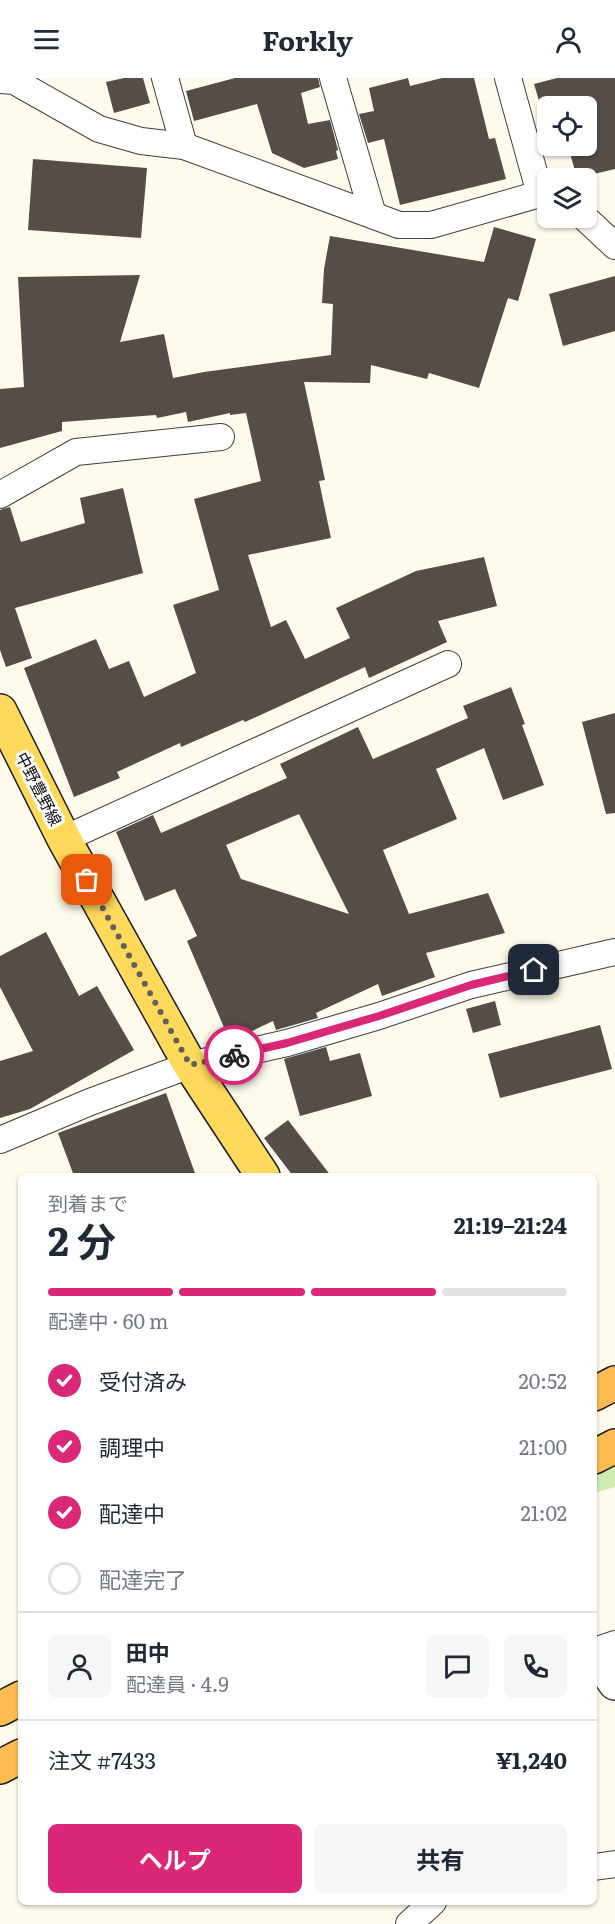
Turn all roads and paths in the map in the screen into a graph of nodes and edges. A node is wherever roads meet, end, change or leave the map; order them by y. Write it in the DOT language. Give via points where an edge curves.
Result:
graph roads {
  1 [pos="165,78"];
  2 [pos="333,78"];
  3 [pos="508,78"];
  4 [pos="0,80"];
  5 [pos="184,146"];
  6 [pos="537,173"];
  7 [pos="537,198"];
  8 [pos="373,215"];
  9 [pos="596,228"];
  10 [pos="615,246"];
  11 [pos="221,437"];
  12 [pos="0,495"];
  13 [pos="448,664"];
  14 [pos="0,711"];
  15 [pos="64,839"];
  16 [pos="615,952"];
  17 [pos="190,1065"];
  18 [pos="0,1140"];
  19 [pos="261,1173"];
  20 [pos="615,1383"];
  21 [pos="597,1392"];
  22 [pos="615,1446"];
  23 [pos="597,1455"];
  24 [pos="615,1644"];
  25 [pos="597,1651"];
  26 [pos="597,1656"];
  27 [pos="615,1683"];
  28 [pos="18,1700"];
  29 [pos="0,1709"];
  30 [pos="18,1758"];
  31 [pos="0,1767"];
  32 [pos="615,1864"];
  33 [pos="597,1867"];
  34 [pos="430,1905"];
  35 [pos="409,1924"];
  1 -- 5 [label="street"];
  2 -- 8 [label="street"];
  3 -- 6 [label="street"];
  4 -- 5 [label="street" via="14,81 99,129 141,141"];
  5 -- 8 [label="street"];
  7 -- 8 [label="street" via="431,225 399,225"];
  9 -- 10 [label="street"];
  11 -- 12 [label="street" via="76,452"];
  13 -- 15 [label="street"];
  14 -- 15 [label="main road, 中野豊野線"];
  15 -- 17 [label="main road, 中野豊野線"];
  16 -- 17 [label="street" via="471,985 321,1033"];
  17 -- 18 [label="street"];
  17 -- 19 [label="main road, 中野豊野線"];
  20 -- 21 [label="highway"];
  22 -- 23 [label="highway"];
  24 -- 25 [label="street"];
  26 -- 27 [label="street"];
  28 -- 29 [label="highway"];
  30 -- 31 [label="highway"];
  32 -- 33 [label="street"];
  34 -- 35 [label="street"];
}
